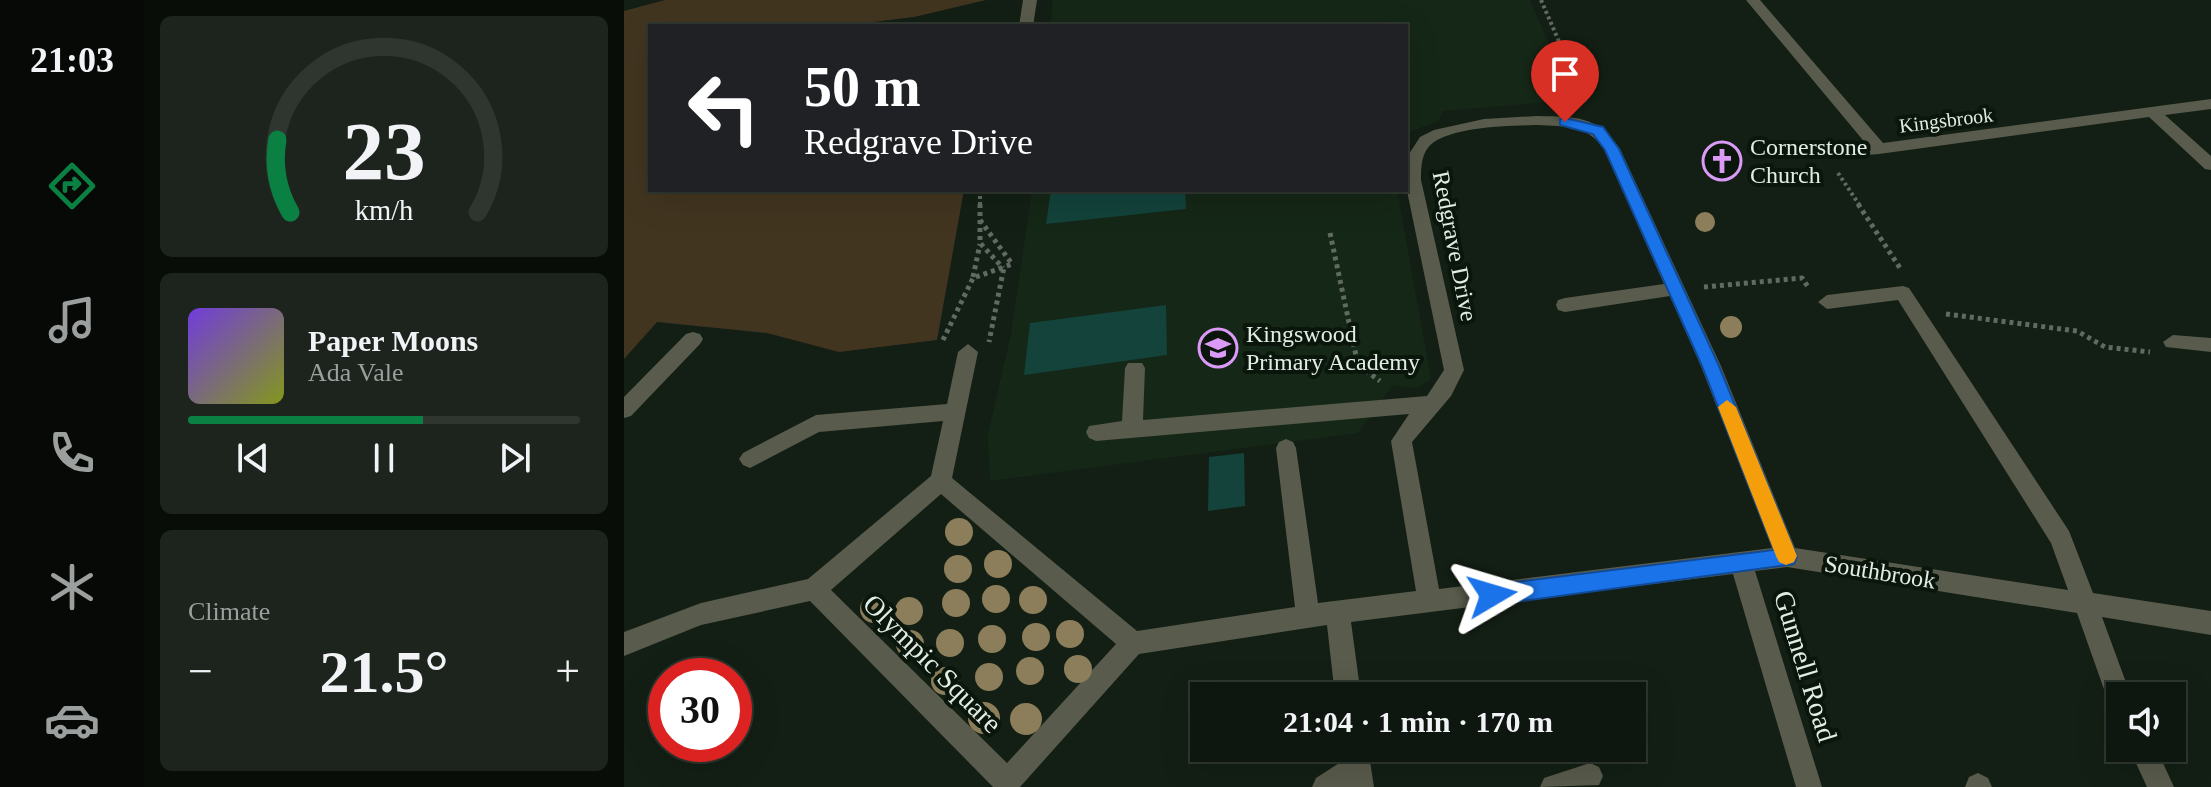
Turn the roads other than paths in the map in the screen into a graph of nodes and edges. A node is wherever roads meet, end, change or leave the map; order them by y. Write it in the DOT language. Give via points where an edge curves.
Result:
graph roads {
  1 [pos="1030,0"];
  2 [pos="1753,0"];
  3 [pos="1026,24"];
  4 [pos="2211,104"];
  5 [pos="2154,113"];
  6 [pos="1879,149"];
  7 [pos="1837,154"];
  8 [pos="2211,165"];
  9 [pos="1675,289"];
  10 [pos="1827,302"];
  11 [pos="1565,305"];
  12 [pos="693,339"];
  13 [pos="2173,342"];
  14 [pos="2211,345"];
  15 [pos="968,352"];
  16 [pos="1135,368"];
  17 [pos="1423,405"];
  18 [pos="624,410"];
  19 [pos="956,412"];
  20 [pos="1132,428"];
  21 [pos="1096,432"];
  22 [pos="1286,448"];
  23 [pos="750,459"];
  24 [pos="941,481"];
  25 [pos="1787,557"];
  26 [pos="1741,564"];
  27 [pos="814,589"];
  28 [pos="1430,603"];
  29 [pos="2088,604"];
  30 [pos="1338,613"];
  31 [pos="1308,616"];
  32 [pos="2211,623"];
  33 [pos="1133,643"];
  34 [pos="624,644"];
  35 [pos="1346,682"];
  36 [pos="2114,682"];
  37 [pos="2149,762"];
  38 [pos="1358,767"];
  39 [pos="1590,776"];
  40 [pos="1007,784"];
  41 [pos="1325,787"];
  42 [pos="1553,787"];
  43 [pos="1809,787"];
  44 [pos="2161,787"];
  1 -- 3 [label="street"];
  2 -- 6 [label="street, Kingsbrook"];
  4 -- 5 [label="street, Kingsbrook"];
  5 -- 6 [label="street, Kingsbrook"];
  5 -- 8 [label="street"];
  6 -- 7 [label="street"];
  9 -- 11 [label="street"];
  9 -- 17 [label="street, Redgrave Drive" via="1612,149 1598,130 1555,122 1453,128 1426,141 1414,158 1413,180 1454,370 1448,387"];
  9 -- 25 [label="street"];
  10 -- 29 [label="street" via="1903,293 2061,538"];
  12 -- 18 [label="street"];
  13 -- 14 [label="street"];
  15 -- 19 [label="street"];
  16 -- 20 [label="street"];
  17 -- 20 [label="street"];
  17 -- 28 [label="street, Redgrave Drive" via="1401,441"];
  19 -- 23 [label="street" via="816,424"];
  19 -- 24 [label="street"];
  20 -- 21 [label="street"];
  22 -- 31 [label="street"];
  24 -- 27 [label="street"];
  24 -- 33 [label="street"];
  25 -- 26 [label="street, Southbrook"];
  25 -- 29 [label="street, Southbrook"];
  26 -- 28 [label="street, Southbrook"];
  26 -- 43 [label="street, Gunnell Road"];
  27 -- 34 [label="street" via="701,614"];
  27 -- 40 [label="street, Olympic Square"];
  28 -- 30 [label="street, Southbrook"];
  29 -- 32 [label="street, Southbrook"];
  29 -- 36 [label="street"];
  30 -- 31 [label="street"];
  30 -- 35 [label="street"];
  31 -- 33 [label="street"];
  33 -- 40 [label="street, Olympic Square"];
  37 -- 44 [label="street"];
  38 -- 41 [label="street"];
  39 -- 42 [label="street"];
}
